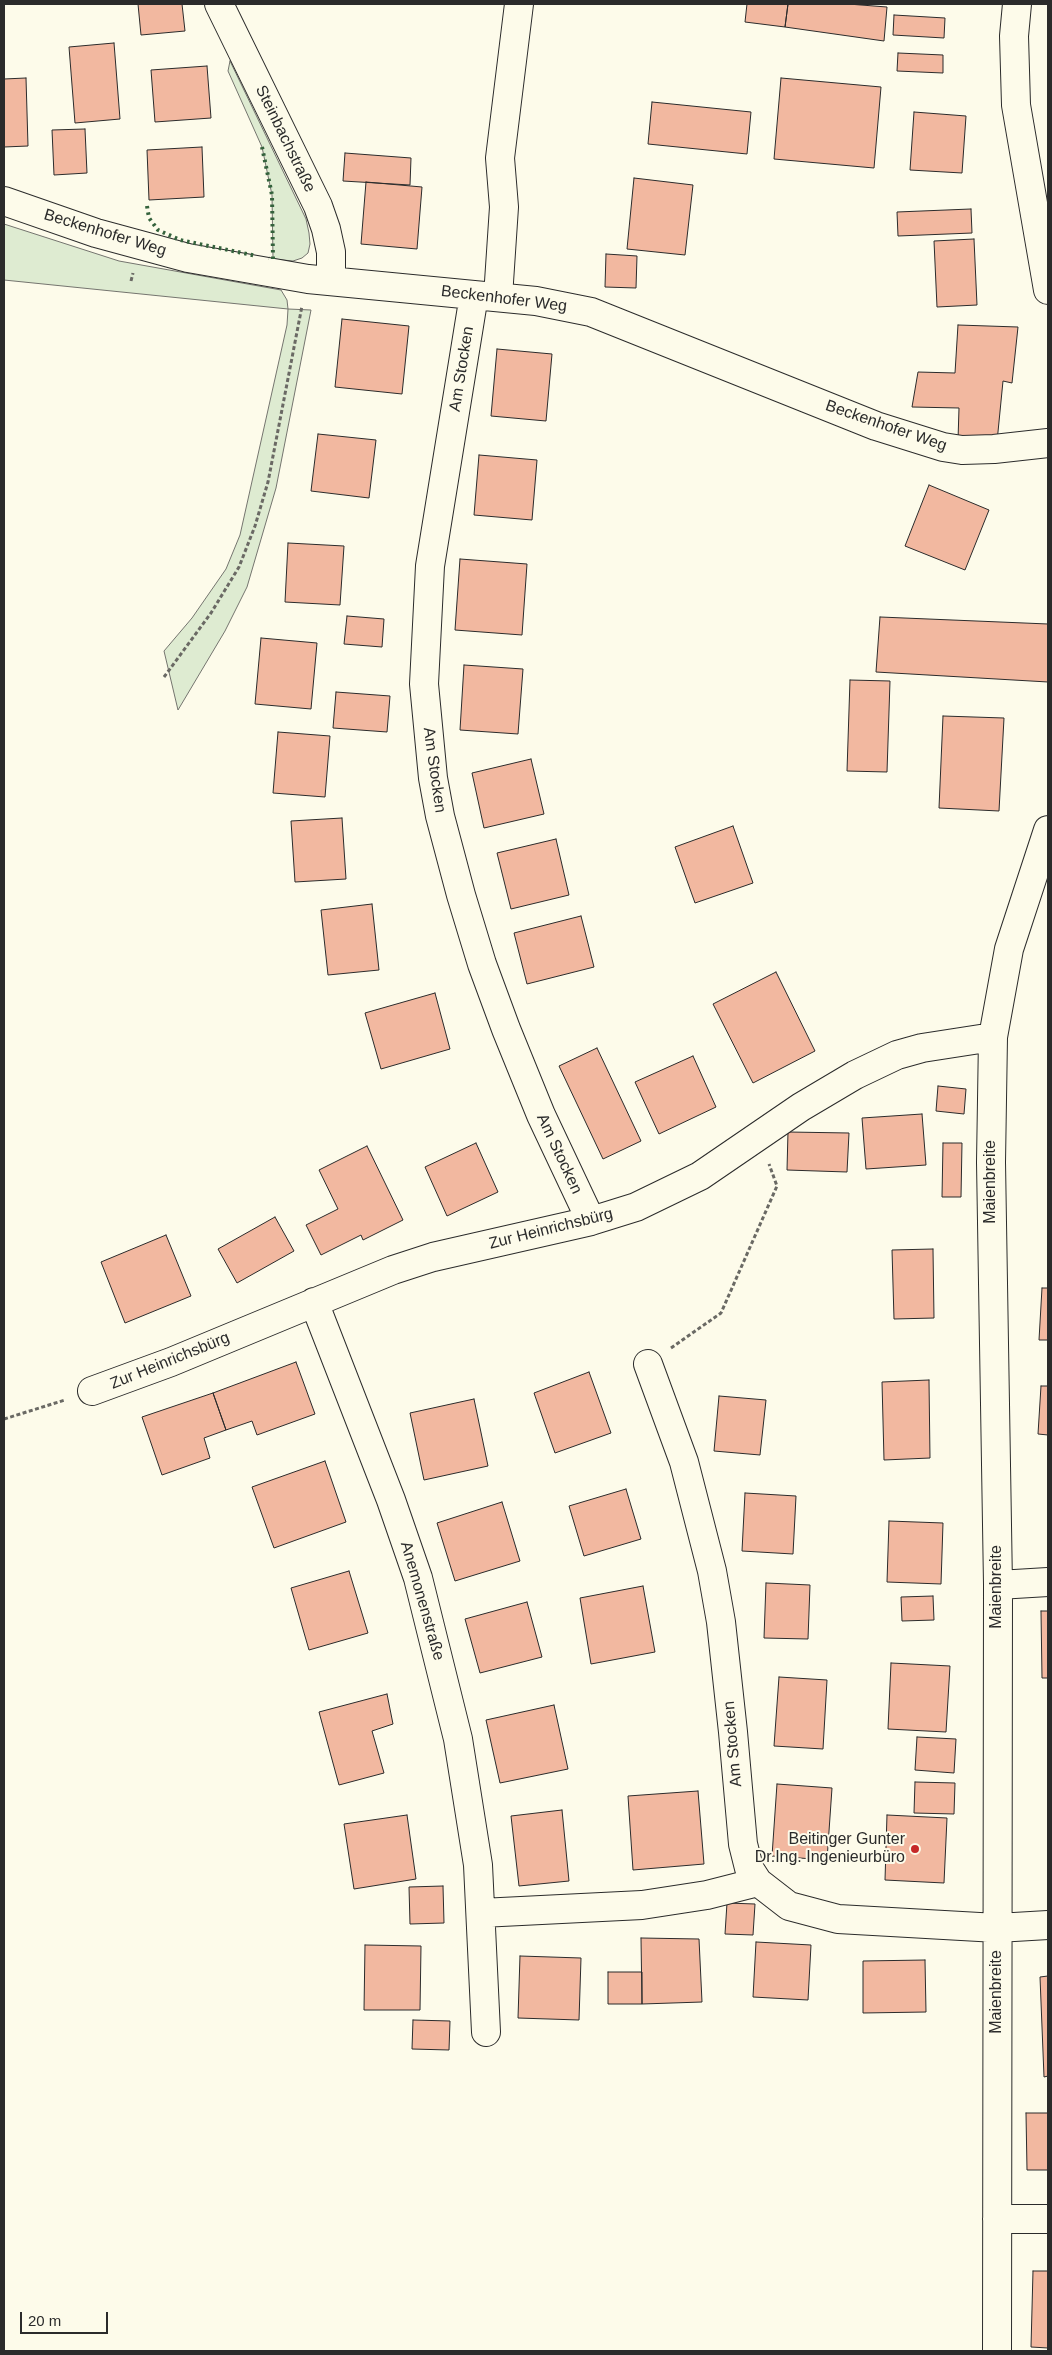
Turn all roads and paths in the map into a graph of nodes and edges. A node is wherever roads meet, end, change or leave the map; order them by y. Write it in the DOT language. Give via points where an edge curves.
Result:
graph roads {
  1 [pos="219,4"];
  2 [pos="519,4"];
  3 [pos="1017,4"];
  4 [pos="4,201"];
  5 [pos="319,280"];
  6 [pos="1048,290"];
  7 [pos="486,296"];
  8 [pos="1048,442"];
  9 [pos="164,677"];
  10 [pos="1048,830"];
  11 [pos="993,1037"];
  12 [pos="759,1137"];
  13 [pos="590,1221"];
  14 [pos="314,1302"];
  15 [pos="648,1364"];
  16 [pos="92,1391"];
  17 [pos="4,1419"];
  18 [pos="1048,1582"];
  19 [pos="998,1585"];
  20 [pos="758,1882"];
  21 [pos="481,1913"];
  22 [pos="1048,1925"];
  23 [pos="997,1928"];
  24 [pos="486,2032"];
  25 [pos="1048,2219"];
  26 [pos="997,2220"];
  27 [pos="997,2351"];
  1 -- 5 [label="street, Steinbachstraße" via="318,206 331,252"];
  2 -- 7 [label="street, Am Stocken" via="500,158 504,207"];
  3 -- 6 [label="street" via="1014,36 1016,105"];
  4 -- 5 [label="street, Beckenhofer Weg" via="139,246 188,258"];
  5 -- 7 [label="street, Beckenhofer Weg"];
  5 -- 9 [label="path" via="268,482 239,567 221,598"];
  7 -- 8 [label="street, Beckenhofer Weg" via="536,301 592,312 876,426 943,448 994,449"];
  7 -- 13 [label="street, Am Stocken" via="430,566 424,684 433,778 461,896 486,974 541,1115"];
  10 -- 11 [label="street, Maienbreite" via="1009,948"];
  11 -- 12 [label="street, Zur Heinrichsbürg" via="946,1043 897,1055 854,1075"];
  11 -- 19 [label="street, Maienbreite" via="991,1162"];
  12 -- 13 [label="street, Zur Heinrichsbürg" via="700,1176 636,1207"];
  12 -- 15 [label="path" via="777,1186 721,1313"];
  13 -- 14 [label="street, Zur Heinrichsbürg" via="434,1257"];
  14 -- 16 [label="street, Zur Heinrichsbürg"];
  14 -- 21 [label="street, Anemonenstraße" via="418,1578 458,1739 478,1865"];
  15 -- 20 [label="street, Am Stocken" via="684,1462 712,1571 721,1622 742,1844 749,1868"];
  16 -- 17 [label="path"];
  18 -- 19 [label="street"];
  19 -- 23 [label="street, Maienbreite"];
  20 -- 21 [label="street" via="707,1895 660,1902"];
  20 -- 23 [label="street, Am Stocken" via="789,1906 838,1919"];
  21 -- 24 [label="street, Anemonenstraße"];
  22 -- 23 [label="street, Am Stocken"];
  23 -- 26 [label="street, Maienbreite"];
  25 -- 26 [label="street"];
  26 -- 27 [label="street, Maienbreite"];
}
